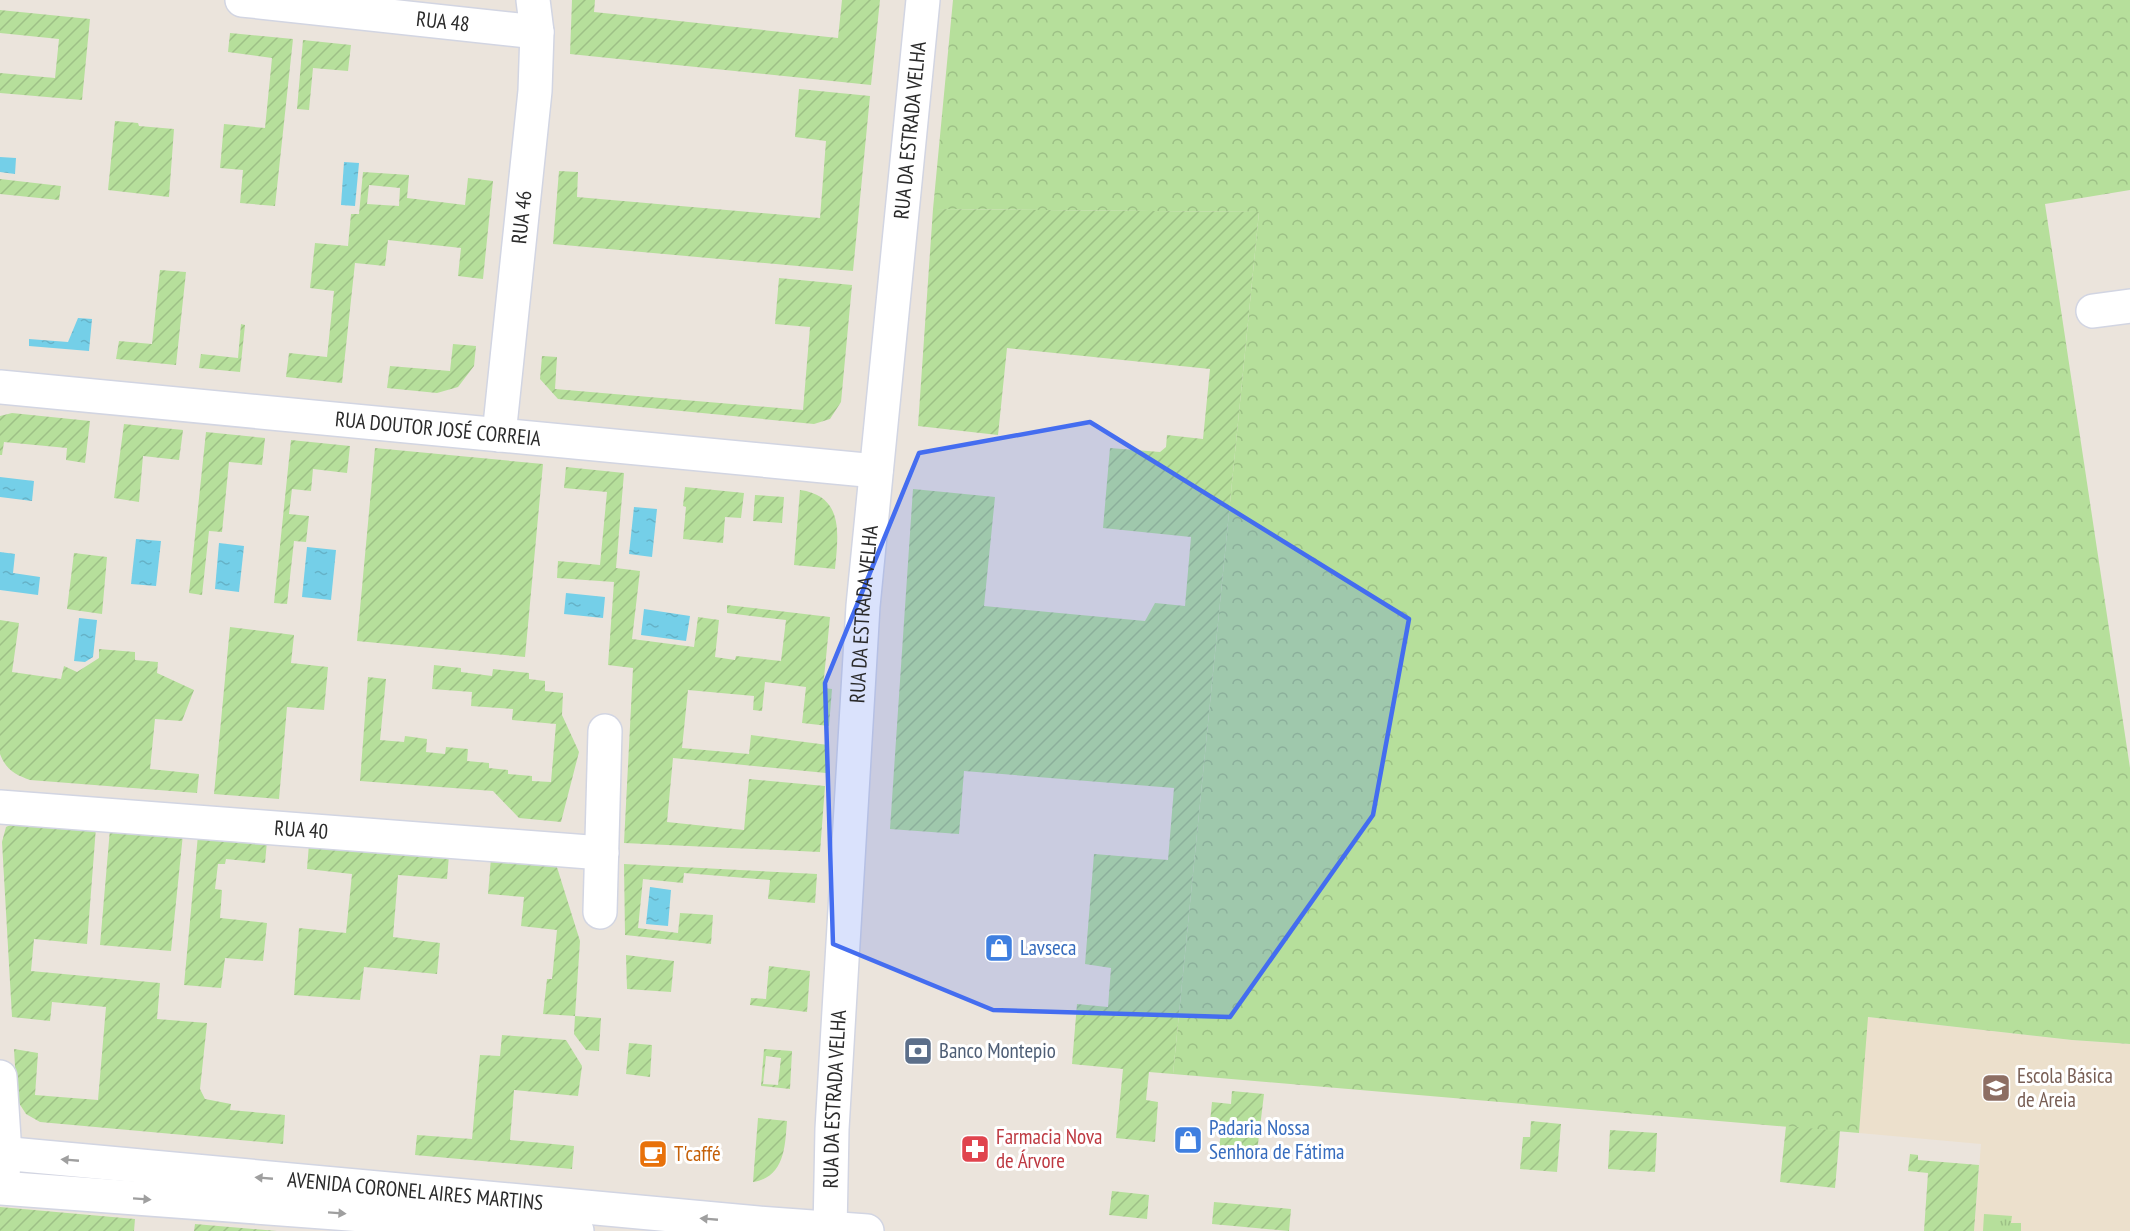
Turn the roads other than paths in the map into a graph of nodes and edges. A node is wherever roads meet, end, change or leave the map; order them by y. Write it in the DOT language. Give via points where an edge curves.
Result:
graph roads {
  1 [pos="242,0"];
  2 [pos="533,0"];
  3 [pos="923,0"];
  4 [pos="537,32"];
  5 [pos="2130,306"];
  6 [pos="2093,310"];
  7 [pos="0,387"];
  8 [pos="499,435"];
  9 [pos="876,471"];
  10 [pos="605,731"];
  11 [pos="0,807"];
  12 [pos="602,853"];
  13 [pos="600,912"];
  14 [pos="0,1077"];
  15 [pos="2,1154"];
  16 [pos="1,1188"];
  17 [pos="830,1230"];
  18 [pos="577,1231"];
  19 [pos="867,1231"];
  1 -- 4 [label="street, RUA 48"];
  2 -- 4 [label="street, RUA 46"];
  3 -- 9 [label="street, RUA DA ESTRADA VELHA"];
  4 -- 8 [label="street, RUA 46" via="535,91"];
  5 -- 6 [label="street"];
  7 -- 8 [label="street, RUA DOUTOR JOSÉ CORREIA"];
  8 -- 9 [label="street, RUA DOUTOR JOSÉ CORREIA"];
  9 -- 17 [label="street, RUA DA ESTRADA VELHA" via="846,868"];
  10 -- 12 [label="street"];
  11 -- 12 [label="street, RUA 40"];
  12 -- 13 [label="street"];
  14 -- 15 [label="street"];
  15 -- 16 [label="street"];
  17 -- 15 [label="street, AVENIDA CORONEL AIRES MARTINS, one-way"];
  16 -- 18 [label="street, AVENIDA CORONEL AIRES MARTINS, one-way"];
  17 -- 19 [label="street, AVENIDA CORONEL AIRES MARTINS"];
}
